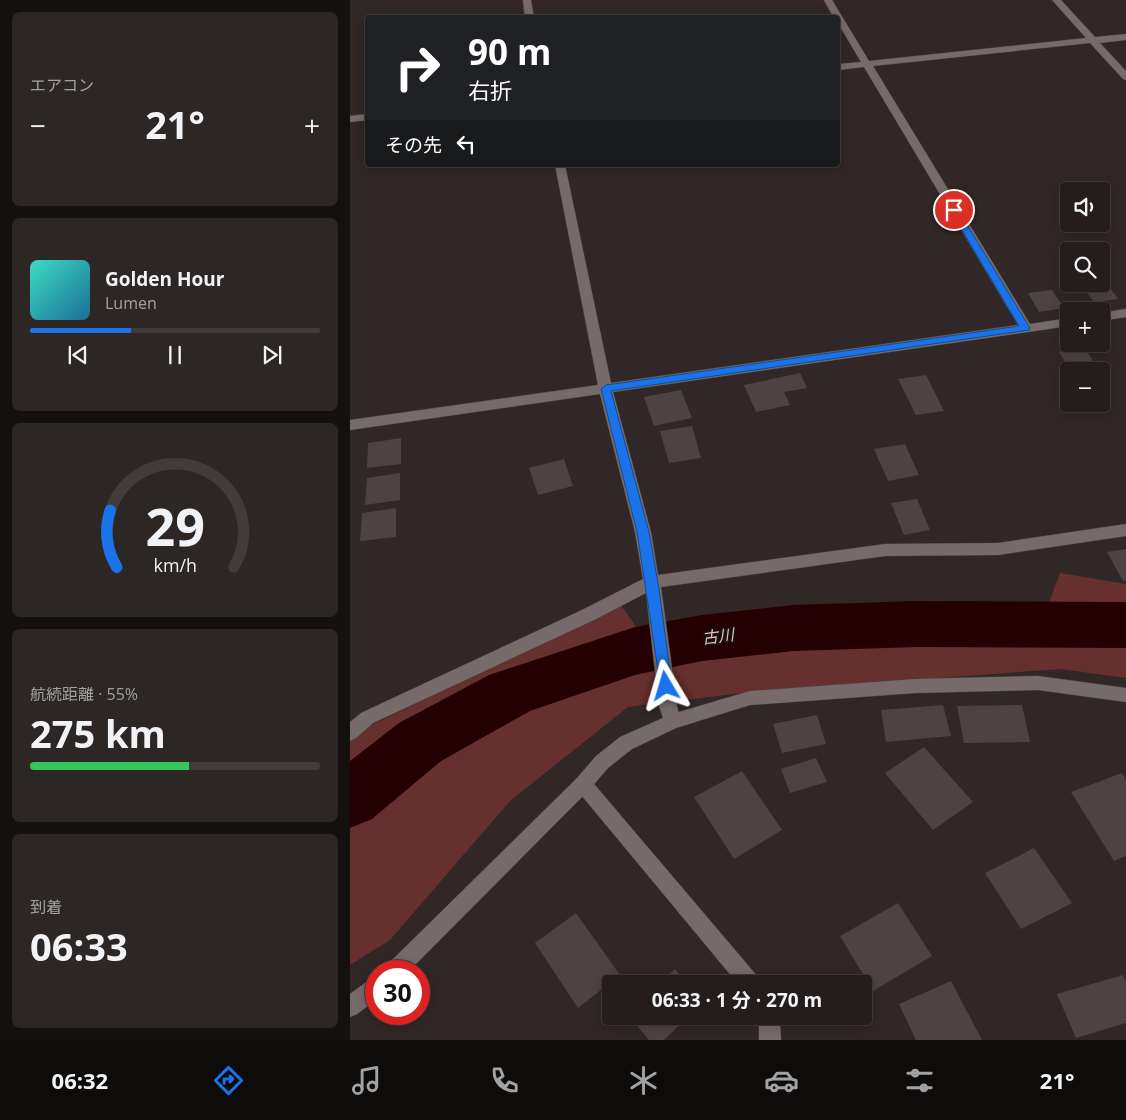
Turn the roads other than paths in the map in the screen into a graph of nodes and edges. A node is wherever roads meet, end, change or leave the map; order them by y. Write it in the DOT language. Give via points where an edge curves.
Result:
graph roads {
  1 [pos="527,0"];
  2 [pos="828,0"];
  3 [pos="1056,0"];
  4 [pos="530,15"];
  5 [pos="837,15"];
  6 [pos="840,20"];
  7 [pos="1126,37"];
  8 [pos="1092,40"];
  9 [pos="866,64"];
  10 [pos="840,67"];
  11 [pos="1126,77"];
  12 [pos="365,117"];
  13 [pos="350,119"];
  14 [pos="560,167"];
  15 [pos="1126,313"];
  16 [pos="1110,316"];
  17 [pos="1060,323"];
  18 [pos="1026,328"];
  19 [pos="606,389"];
  20 [pos="350,425"];
  21 [pos="1126,530"];
  22 [pos="652,582"];
  23 [pos="1126,695"];
  24 [pos="670,714"];
  25 [pos="350,733"];
  26 [pos="583,784"];
  27 [pos="406,960"];
  28 [pos="743,975"];
  29 [pos="365,996"];
  30 [pos="350,1007"];
  31 [pos="770,1025"];
  32 [pos="770,1040"];
  1 -- 4 [label="street"];
  2 -- 5 [label="street"];
  3 -- 8 [label="street"];
  6 -- 9 [label="street"];
  7 -- 8 [label="street"];
  8 -- 9 [label="street"];
  8 -- 11 [label="street"];
  9 -- 10 [label="street"];
  9 -- 18 [label="street"];
  12 -- 13 [label="street"];
  14 -- 19 [label="street"];
  15 -- 16 [label="street"];
  17 -- 18 [label="street"];
  18 -- 19 [label="street"];
  19 -- 20 [label="street"];
  19 -- 22 [label="street" via="643,532"];
  21 -- 22 [label="street" via="998,548 885,550"];
  22 -- 24 [label="street"];
  22 -- 25 [label="street" via="367,718"];
  23 -- 24 [label="street" via="1038,683 915,686 750,698"];
  24 -- 26 [label="street" via="602,762"];
  26 -- 27 [label="street"];
  26 -- 28 [label="street"];
  29 -- 30 [label="street"];
  31 -- 32 [label="street"];
}
